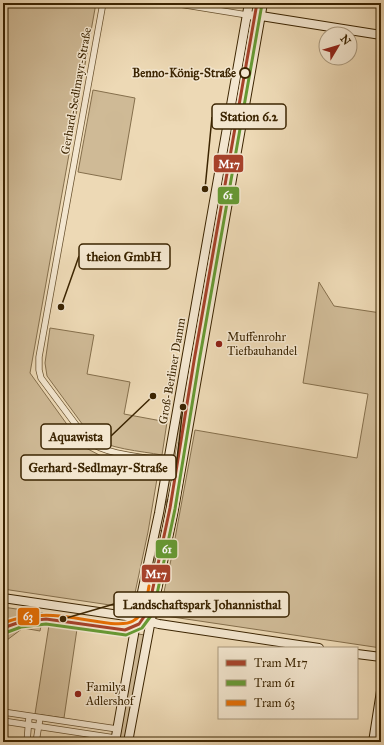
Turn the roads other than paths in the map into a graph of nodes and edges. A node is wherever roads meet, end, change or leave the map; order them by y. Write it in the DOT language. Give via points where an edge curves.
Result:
graph roads {
  1 [pos="103,3"];
  2 [pos="173,3"];
  3 [pos="249,3"];
  4 [pos="263,3"];
  5 [pos="247,15"];
  6 [pos="261,16"];
  7 [pos="381,35"];
  8 [pos="168,461"];
  9 [pos="3,598"];
  10 [pos="137,619"];
  11 [pos="151,622"];
  12 [pos="313,647"];
  13 [pos="358,654"];
  14 [pos="381,657"];
  15 [pos="381,691"];
  16 [pos="3,712"];
  17 [pos="29,717"];
  18 [pos="40,718"];
  19 [pos="3,721"];
  20 [pos="29,725"];
  21 [pos="39,727"];
  22 [pos="117,729"];
  23 [pos="115,740"];
  24 [pos="27,742"];
  25 [pos="36,742"];
  26 [pos="128,742"];
  27 [pos="373,742"];
  1 -- 8 [label="street, Gerhard-Sedlmayr-Straße" via="39,370 44,382 93,445 104,450"];
  2 -- 5 [label="street"];
  3 -- 5 [label="main road, Groß-Berliner Damm"];
  4 -- 6 [label="main road"];
  5 -- 6 [label="main road"];
  5 -- 8 [label="main road, Groß-Berliner Damm"];
  6 -- 7 [label="main road"];
  6 -- 11 [label="main road"];
  8 -- 10 [label="main road, Groß-Berliner Damm"];
  9 -- 10 [label="main road"];
  10 -- 11 [label="main road"];
  10 -- 22 [label="main road, Groß-Berliner Damm"];
  11 -- 12 [label="main road"];
  11 -- 26 [label="main road"];
  13 -- 14 [label="main road"];
  15 -- 27 [label="main road"];
  16 -- 17 [label="street"];
  17 -- 18 [label="street"];
  17 -- 20 [label="street"];
  18 -- 21 [label="street"];
  18 -- 22 [label="street"];
  19 -- 20 [label="street"];
  20 -- 21 [label="street"];
  20 -- 24 [label="street"];
  21 -- 23 [label="street"];
  21 -- 25 [label="street"];
  22 -- 23 [label="main road, Groß-Berliner Damm"];
}
